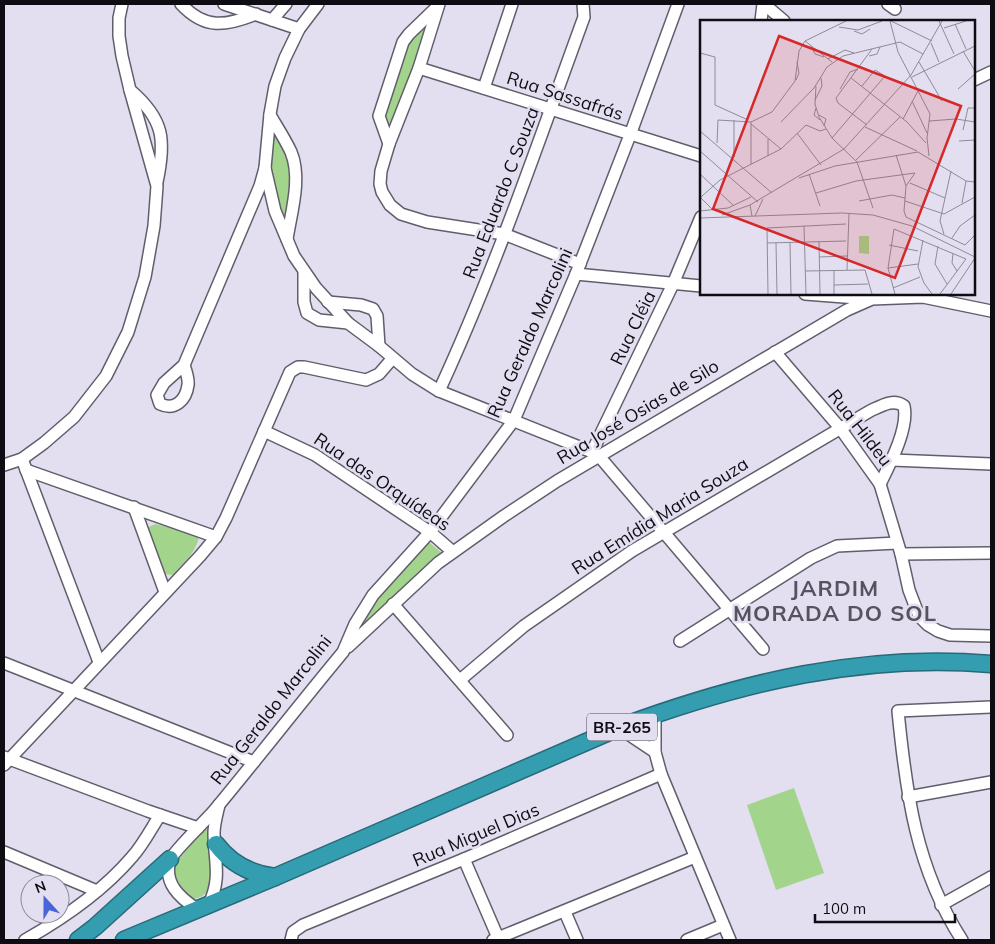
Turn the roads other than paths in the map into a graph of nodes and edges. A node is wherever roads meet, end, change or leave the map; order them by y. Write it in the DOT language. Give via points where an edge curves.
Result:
graph roads {
  1 [pos="122,4"];
  2 [pos="181,4"];
  3 [pos="224,4"];
  4 [pos="286,4"];
  5 [pos="318,4"];
  6 [pos="512,4"];
  7 [pos="583,4"];
  8 [pos="678,4"];
  9 [pos="764,4"];
  10 [pos="439,5"];
  11 [pos="256,14"];
  12 [pos="272,20"];
  13 [pos="761,20"];
  14 [pos="783,20"];
  15 [pos="299,29"];
  16 [pos="419,68"];
  17 [pos="991,72"];
  18 [pos="975,80"];
  19 [pos="484,88"];
  20 [pos="130,90"];
  21 [pos="551,109"];
  22 [pos="270,114"];
  23 [pos="630,135"];
  24 [pos="389,144"];
  25 [pos="700,156"];
  26 [pos="265,168"];
  27 [pos="157,186"];
  28 [pos="504,234"];
  29 [pos="698,234"];
  30 [pos="287,241"];
  31 [pos="578,269"];
  32 [pos="304,273"];
  33 [pos="673,284"];
  34 [pos="700,286"];
  35 [pos="818,295"];
  36 [pos="931,296"];
  37 [pos="872,299"];
  38 [pos="328,302"];
  39 [pos="991,311"];
  40 [pos="348,323"];
  41 [pos="379,346"];
  42 [pos="775,352"];
  43 [pos="392,359"];
  44 [pos="184,365"];
  45 [pos="441,392"];
  46 [pos="514,420"];
  47 [pos="840,428"];
  48 [pos="264,431"];
  49 [pos="595,454"];
  50 [pos="4,456"];
  51 [pos="892,460"];
  52 [pos="24,464"];
  53 [pos="991,464"];
  54 [pos="4,465"];
  55 [pos="880,484"];
  56 [pos="134,507"];
  57 [pos="430,532"];
  58 [pos="664,532"];
  59 [pos="216,537"];
  60 [pos="899,548"];
  61 [pos="453,552"];
  62 [pos="991,553"];
  63 [pos="165,592"];
  64 [pos="393,604"];
  65 [pos="729,609"];
  66 [pos="991,636"];
  67 [pos="680,641"];
  68 [pos="763,648"];
  69 [pos="343,652"];
  70 [pos="99,662"];
  71 [pos="4,663"];
  72 [pos="991,664"];
  73 [pos="460,680"];
  74 [pos="72,691"];
  75 [pos="991,707"];
  76 [pos="655,715"];
  77 [pos="619,728"];
  78 [pos="507,735"];
  79 [pos="655,752"];
  80 [pos="6,760"];
  81 [pos="254,762"];
  82 [pos="662,774"];
  83 [pos="991,782"];
  84 [pos="908,797"];
  85 [pos="219,804"];
  86 [pos="160,815"];
  87 [pos="198,828"];
  88 [pos="216,844"];
  89 [pos="4,852"];
  90 [pos="695,857"];
  91 [pos="170,859"];
  92 [pos="464,859"];
  93 [pos="276,877"];
  94 [pos="991,877"];
  95 [pos="96,891"];
  96 [pos="941,905"];
  97 [pos="203,906"];
  98 [pos="565,912"];
  99 [pos="723,925"];
  100 [pos="25,940"];
  101 [pos="78,940"];
  102 [pos="124,940"];
  103 [pos="291,940"];
  104 [pos="496,940"];
  105 [pos="577,940"];
  106 [pos="687,940"];
  107 [pos="730,940"];
  108 [pos="962,940"];
  1 -- 20 [label="street" via="119,36"];
  2 -- 11 [label="street" via="195,17 213,24 236,22"];
  3 -- 11 [label="street"];
  4 -- 12 [label="street"];
  5 -- 15 [label="street"];
  6 -- 19 [label="street"];
  7 -- 21 [label="street, Rua Eduardo C Souza" via="584,17"];
  8 -- 23 [label="street, Rua Geraldo Marcolini"];
  9 -- 13 [label="street"];
  9 -- 14 [label="street"];
  10 -- 16 [label="street"];
  10 -- 24 [label="street" via="403,42 379,116"];
  11 -- 12 [label="street"];
  12 -- 15 [label="street"];
  15 -- 22 [label="street" via="284,58"];
  16 -- 19 [label="street, Rua Sassafrás"];
  16 -- 24 [label="street"];
  17 -- 18 [label="street"];
  19 -- 21 [label="street, Rua Sassafrás"];
  20 -- 27 [label="street"];
  20 -- 27 [label="street" via="149,110 162,139"];
  21 -- 23 [label="street, Rua Sassafrás"];
  21 -- 28 [label="street, Rua Eduardo C Souza"];
  22 -- 26 [label="street"];
  22 -- 30 [label="street" via="294,162"];
  23 -- 25 [label="street, Rua Sassafrás"];
  23 -- 31 [label="street, Rua Geraldo Marcolini"];
  24 -- 28 [label="street" via="380,184 390,205 401,214 427,222"];
  26 -- 30 [label="street"];
  26 -- 44 [label="street" via="252,207"];
  27 -- 52 [label="street" via="146,277 128,332 106,376 74,416"];
  28 -- 31 [label="street"];
  28 -- 45 [label="street, Rua Eduardo C Souza"];
  29 -- 33 [label="street, Rua Cléia"];
  30 -- 32 [label="street"];
  31 -- 33 [label="street"];
  31 -- 46 [label="street, Rua Geraldo Marcolini"];
  32 -- 38 [label="street"];
  32 -- 40 [label="street" via="307,314 320,320"];
  33 -- 34 [label="street"];
  33 -- 49 [label="street, Rua Cléia"];
  35 -- 37 [label="street"];
  36 -- 37 [label="street, Rua José Osias de Silo"];
  36 -- 39 [label="street, Rua José Osias de Silo"];
  37 -- 42 [label="street, Rua José Osias de Silo"];
  38 -- 40 [label="street"];
  38 -- 41 [label="street" via="373,309 377,316"];
  40 -- 41 [label="street"];
  41 -- 43 [label="street"];
  42 -- 47 [label="street, Rua Hildeu"];
  42 -- 49 [label="street, Rua José Osias de Silo"];
  43 -- 45 [label="street"];
  43 -- 48 [label="street" via="379,374 366,380 311,368 294,369 286,378"];
  45 -- 46 [label="street"];
  46 -- 49 [label="street"];
  46 -- 57 [label="street, Rua Geraldo Marcolini"];
  47 -- 51 [label="street, Rua Emídia Maria Souza" via="891,402 901,404 905,415"];
  47 -- 55 [label="street, Rua Hildeu"];
  47 -- 58 [label="street, Rua Emídia Maria Souza"];
  48 -- 57 [label="street, Rua das Orquídeas" via="315,455"];
  48 -- 59 [label="street"];
  49 -- 58 [label="street"];
  49 -- 61 [label="street, Rua José Osias de Silo"];
  50 -- 52 [label="street"];
  51 -- 53 [label="street"];
  51 -- 55 [label="street"];
  52 -- 54 [label="street"];
  52 -- 56 [label="street"];
  52 -- 70 [label="street"];
  55 -- 60 [label="street, Rua Hildeu"];
  56 -- 59 [label="street"];
  56 -- 63 [label="street"];
  57 -- 61 [label="street, Rua das Orquídeas"];
  57 -- 69 [label="street, Rua Geraldo Marcolini" via="373,595"];
  58 -- 65 [label="street"];
  58 -- 73 [label="street, Rua Emídia Maria Souza" via="591,578 524,626"];
  59 -- 63 [label="street"];
  60 -- 62 [label="street"];
  60 -- 65 [label="street" via="837,546 811,558"];
  60 -- 66 [label="street, Rua Hildeu" via="909,590 919,616 928,625 950,635"];
  61 -- 64 [label="street, Rua José Osias de Silo"];
  63 -- 70 [label="street"];
  64 -- 69 [label="street, Rua José Osias de Silo"];
  64 -- 73 [label="street"];
  65 -- 67 [label="street"];
  65 -- 68 [label="street"];
  69 -- 81 [label="street, Rua Geraldo Marcolini"];
  70 -- 74 [label="street"];
  71 -- 74 [label="street"];
  72 -- 76 [label="highway, BR-265" via="903,662 853,666 775,680"];
  73 -- 78 [label="street"];
  74 -- 80 [label="street"];
  74 -- 81 [label="street"];
  75 -- 84 [label="street" via="898,711"];
  76 -- 77 [label="highway, BR-265"];
  76 -- 79 [label="street"];
  77 -- 79 [label="street"];
  77 -- 93 [label="highway, BR-265"];
  79 -- 82 [label="street"];
  80 -- 86 [label="street"];
  81 -- 85 [label="street, Rua Geraldo Marcolini"];
  82 -- 90 [label="street"];
  82 -- 92 [label="street, Rua Miguel Dias"];
  83 -- 84 [label="street"];
  84 -- 96 [label="street" via="919,848"];
  85 -- 87 [label="street, Rua Geraldo Marcolini"];
  85 -- 88 [label="street, Rua Geraldo Marcolini"];
  86 -- 87 [label="street"];
  86 -- 95 [label="street" via="133,857"];
  87 -- 91 [label="street, Rua Geraldo Marcolini"];
  88 -- 93 [label="highway" via="241,868"];
  88 -- 97 [label="street, Rua Geraldo Marcolini" via="217,883"];
  89 -- 95 [label="street"];
  90 -- 98 [label="street"];
  90 -- 99 [label="street"];
  91 -- 97 [label="street" via="168,872 172,887 182,898"];
  91 -- 101 [label="highway"];
  92 -- 103 [label="street, Rua Miguel Dias" via="302,925"];
  92 -- 104 [label="street"];
  93 -- 97 [label="highway, BR-265"];
  94 -- 96 [label="street"];
  95 -- 100 [label="street"];
  96 -- 108 [label="street"];
  97 -- 102 [label="highway, BR-265"];
  98 -- 104 [label="street"];
  98 -- 105 [label="street"];
  99 -- 106 [label="street"];
  99 -- 107 [label="street"];
}
